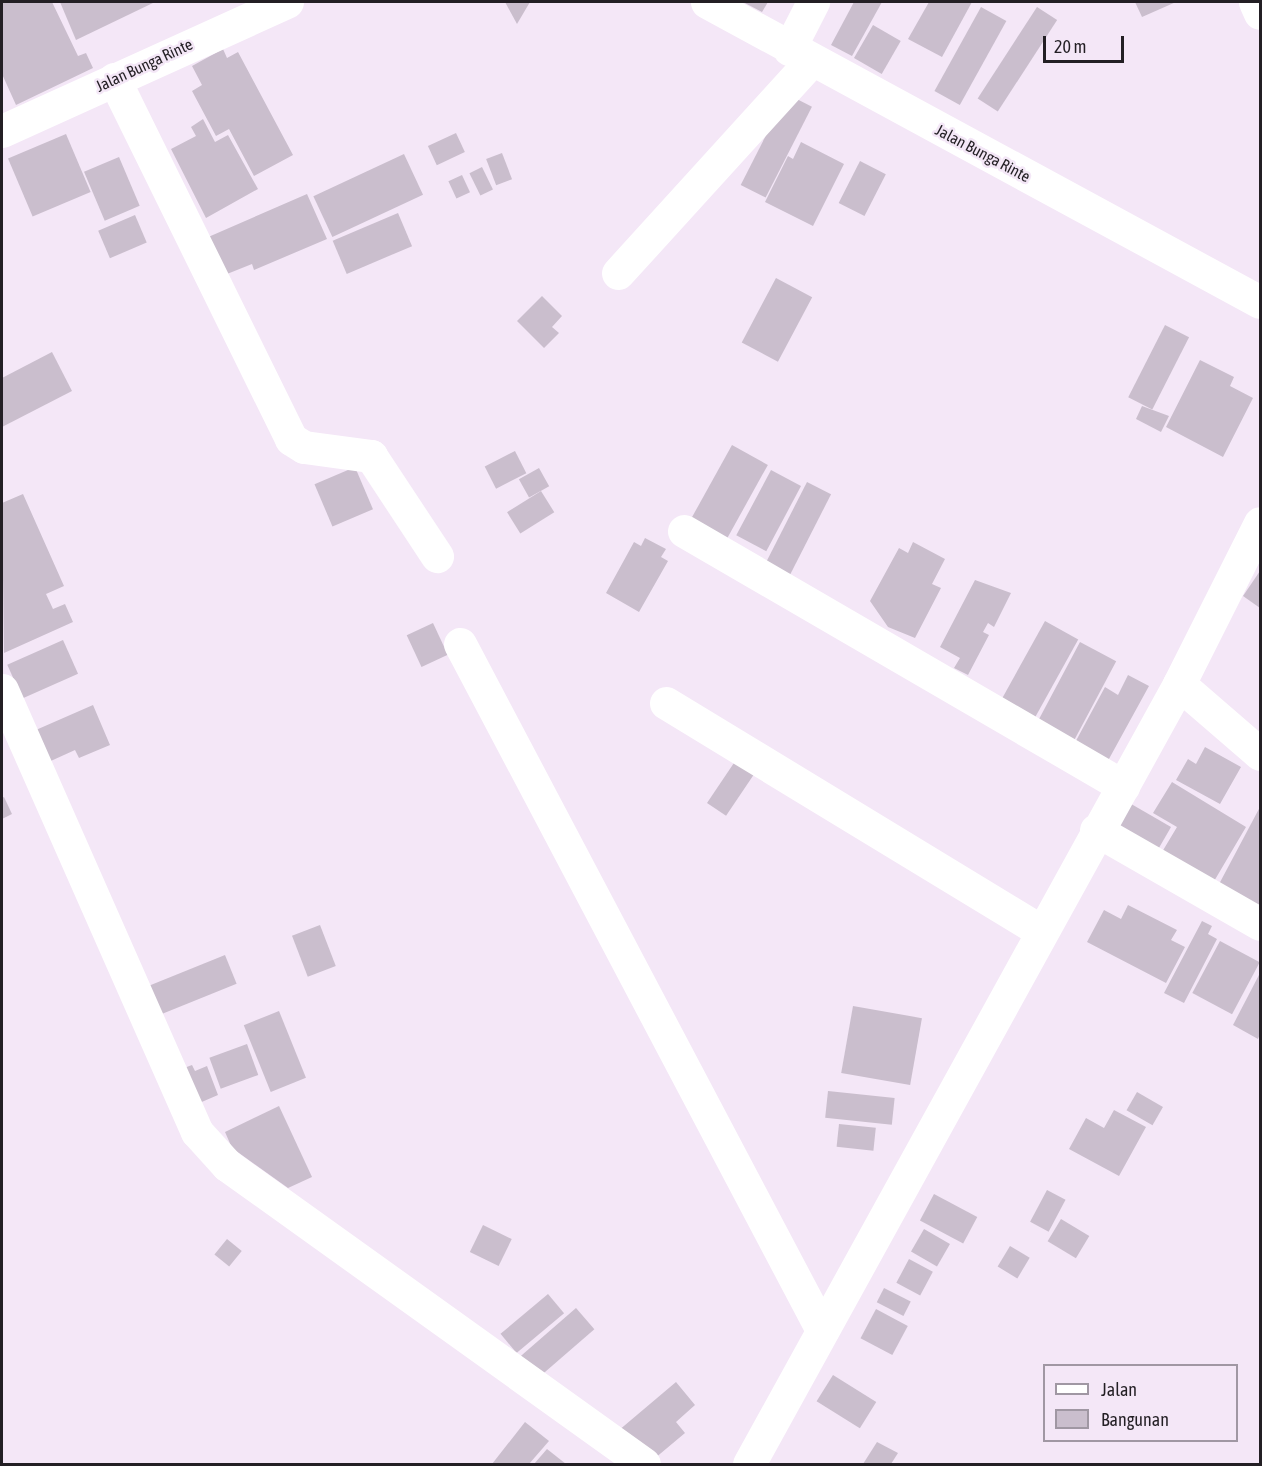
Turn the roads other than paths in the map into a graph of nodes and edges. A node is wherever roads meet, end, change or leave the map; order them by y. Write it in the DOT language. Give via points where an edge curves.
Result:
graph roads {
  1 [pos="287,2"];
  2 [pos="707,2"];
  3 [pos="813,2"];
  4 [pos="1255,2"];
  5 [pos="242,10"];
  6 [pos="1260,13"];
  7 [pos="800,55"];
  8 [pos="114,79"];
  9 [pos="2,131"];
  10 [pos="618,273"];
  11 [pos="1260,302"];
  12 [pos="1260,523"];
  13 [pos="684,531"];
  14 [pos="437,556"];
  15 [pos="460,644"];
  16 [pos="1179,684"];
  17 [pos="2,690"];
  18 [pos="666,703"];
  19 [pos="1260,754"];
  20 [pos="1123,786"];
  21 [pos="1096,830"];
  22 [pos="1260,924"];
  23 [pos="1041,931"];
  24 [pos="822,1330"];
  25 [pos="644,1464"];
  26 [pos="749,1464"];
  1 -- 5 [label="street, Jalan Bunga Rinte"];
  2 -- 7 [label="street, Jalan Bunga Rinte"];
  3 -- 7 [label="street"];
  4 -- 6 [label="street"];
  5 -- 8 [label="street, Jalan Bunga Rinte"];
  7 -- 10 [label="street"];
  7 -- 11 [label="street, Jalan Bunga Rinte"];
  8 -- 9 [label="street, Jalan Bunga Rinte"];
  8 -- 14 [label="street" via="291,439 304,447 371,456"];
  12 -- 16 [label="street"];
  13 -- 20 [label="street"];
  15 -- 24 [label="street"];
  16 -- 19 [label="street"];
  16 -- 20 [label="street"];
  17 -- 25 [label="street" via="196,1132 227,1165"];
  18 -- 23 [label="street"];
  20 -- 21 [label="street"];
  21 -- 22 [label="street"];
  21 -- 23 [label="street"];
  23 -- 24 [label="street"];
  24 -- 26 [label="street"];
}
